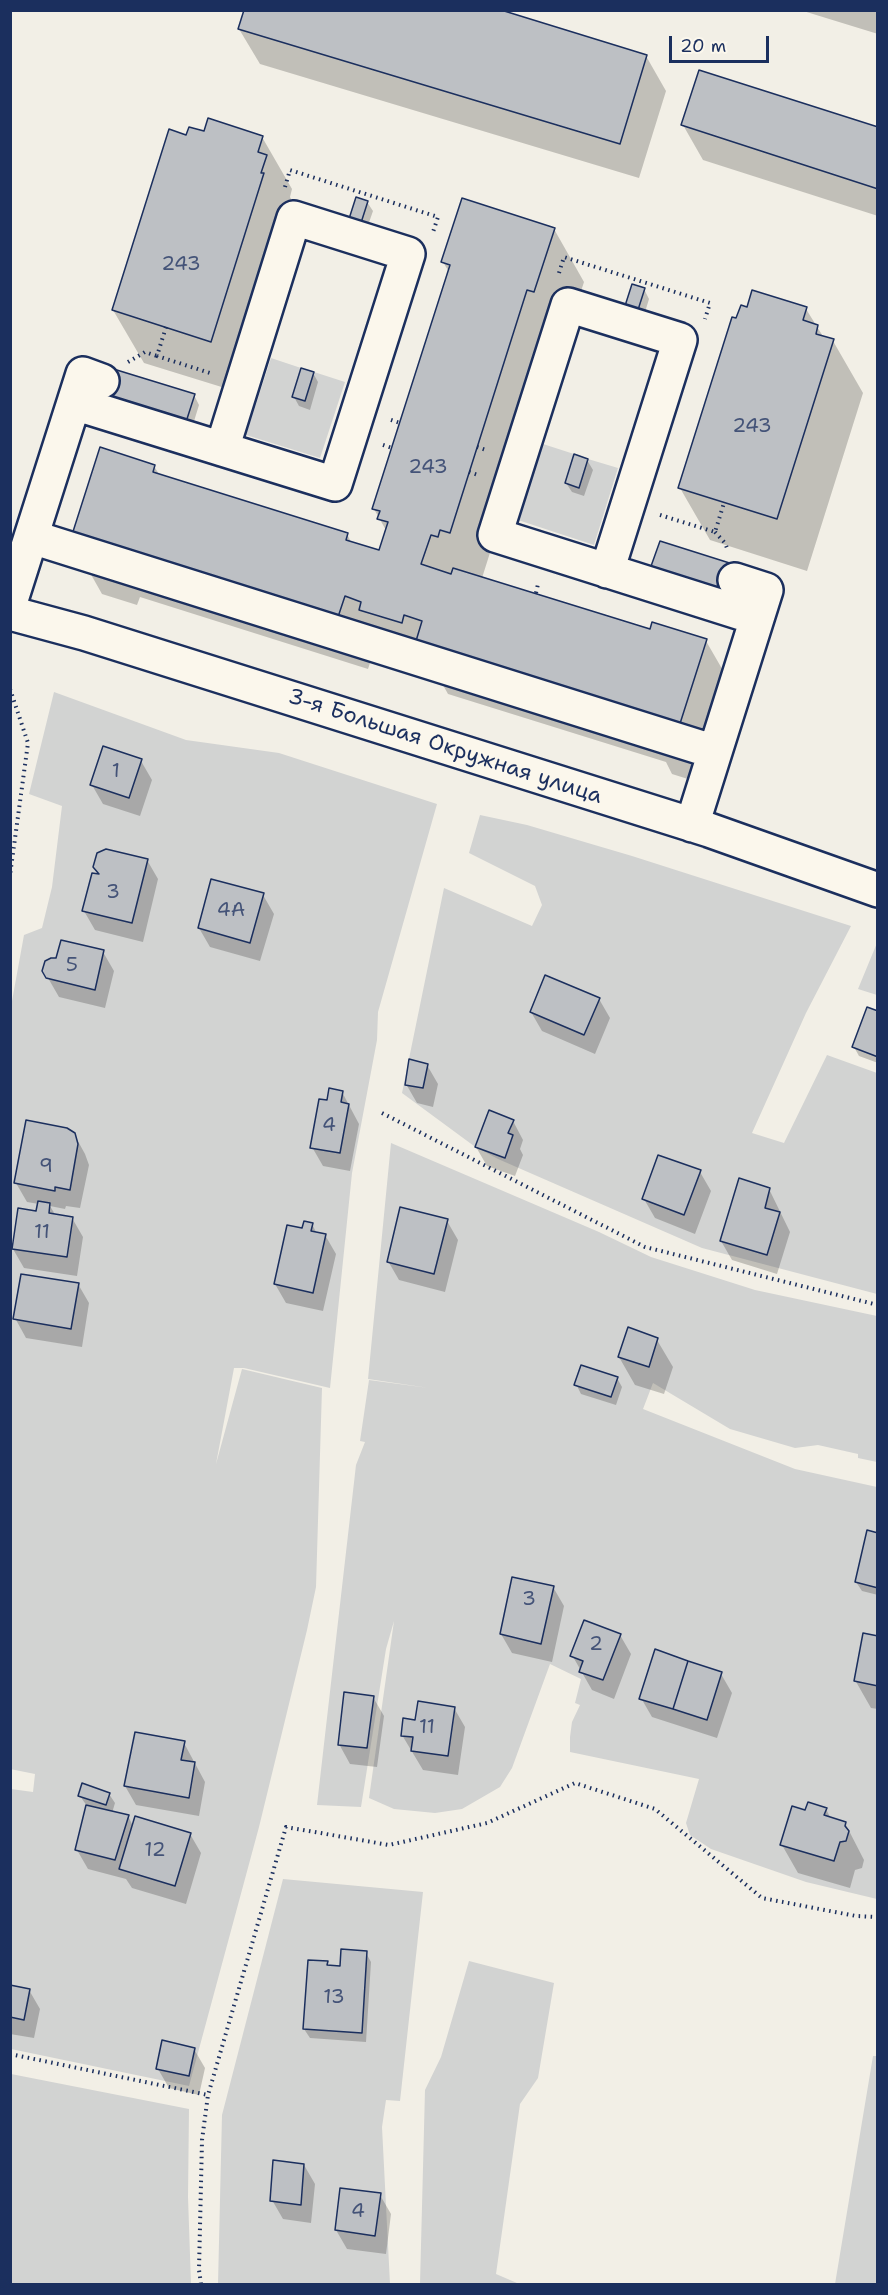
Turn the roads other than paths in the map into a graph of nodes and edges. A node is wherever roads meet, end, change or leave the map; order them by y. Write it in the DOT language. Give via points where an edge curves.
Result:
graph roads {
  1 [pos="111,373"];
  2 [pos="74,403"];
  3 [pos="222,449"];
  4 [pos="32,537"];
  5 [pos="731,566"];
  6 [pos="607,571"];
  7 [pos="10,603"];
  8 [pos="10,613"];
  9 [pos="757,618"];
  10 [pos="715,752"];
  11 [pos="692,825"];
  12 [pos="878,890"];
  1 -- 2 [label="street" via="83,374"];
  2 -- 3 [label="street"];
  2 -- 4 [label="street"];
  3 -- 3 [label="street" via="335,484 408,254 294,218"];
  4 -- 7 [label="street"];
  4 -- 10 [label="street"];
  5 -- 9 [label="street" via="766,590"];
  6 -- 6 [label="street" via="495,535 568,305 680,340"];
  6 -- 9 [label="street"];
  8 -- 11 [label="street, 3-я Большая Окружная улица"];
  9 -- 10 [label="street"];
  10 -- 11 [label="street"];
  11 -- 12 [label="street, 3-я Большая Окружная улица"];
}
